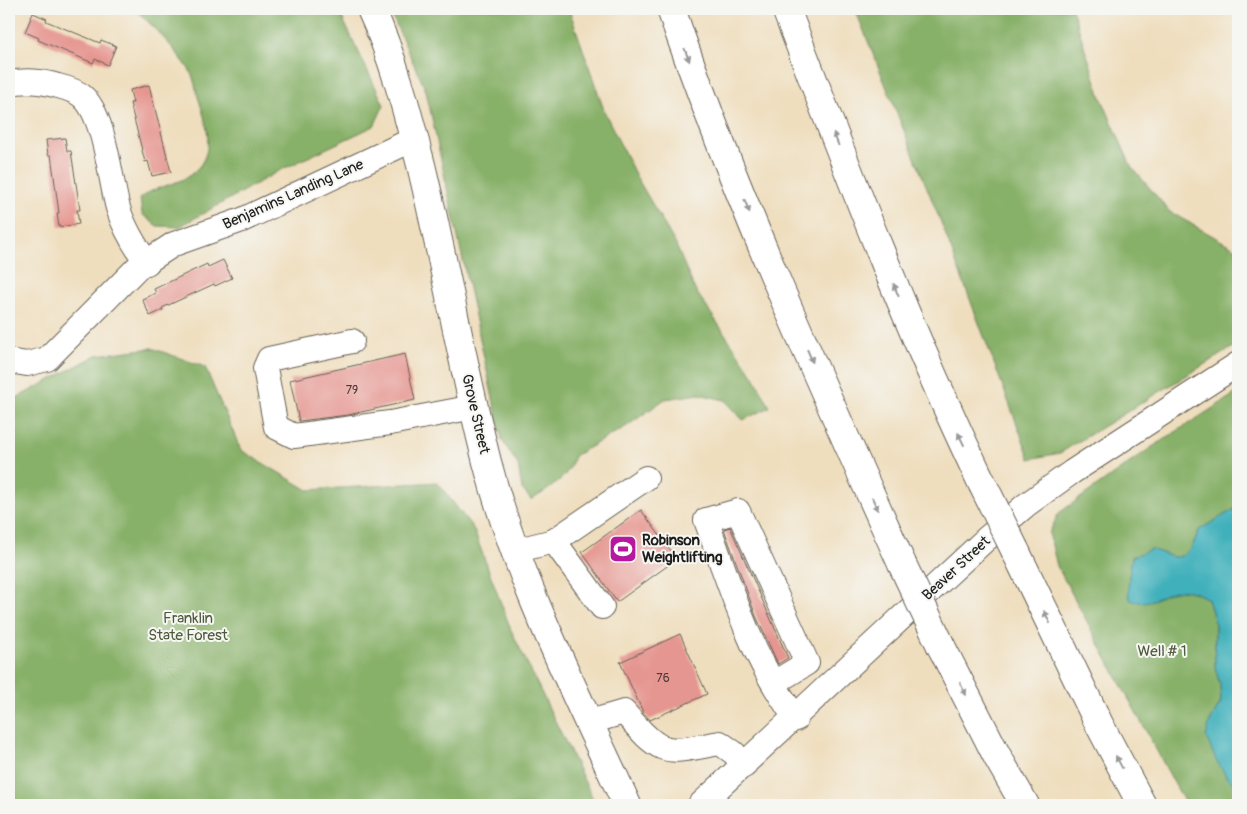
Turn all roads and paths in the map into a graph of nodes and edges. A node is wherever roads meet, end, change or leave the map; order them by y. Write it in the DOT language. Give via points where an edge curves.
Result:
graph roads {
  1 [pos="370,9"];
  2 [pos="671,9"];
  3 [pos="786,9"];
  4 [pos="9,82"];
  5 [pos="414,139"];
  6 [pos="146,263"];
  7 [pos="352,341"];
  8 [pos="9,361"];
  9 [pos="1238,364"];
  10 [pos="474,407"];
  11 [pos="646,478"];
  12 [pos="554,541"];
  13 [pos="514,551"];
  14 [pos="602,606"];
  15 [pos="774,683"];
  16 [pos="796,719"];
  17 [pos="590,722"];
  18 [pos="744,766"];
  19 [pos="627,805"];
  20 [pos="700,805"];
  21 [pos="1025,805"];
  22 [pos="1142,805"];
  1 -- 5 [label="main road, Grove Street" via="398,75"];
  2 -- 21 [label="main road, one-way, bridge" via="766,252 902,564 997,756"];
  22 -- 3 [label="main road, one-way, bridge" via="1099,724 939,394"];
  4 -- 6 [label="street" via="39,80 67,88 82,96 91,107 105,144 118,209 130,238"];
  5 -- 6 [label="street, Benjamins Landing Lane" via="242,220 174,244"];
  5 -- 10 [label="main road, Grove Street"];
  6 -- 8 [label="street, Benjamins Landing Lane" via="136,268 47,359 27,364"];
  7 -- 10 [label="street" via="269,359 265,368 276,427 294,436 390,424"];
  9 -- 16 [label="street, Beaver Street" via="1109,446 1026,505 980,544"];
  10 -- 13 [label="main road, Grove Street"];
  11 -- 12 [label="street"];
  12 -- 13 [label="street"];
  12 -- 14 [label="street"];
  13 -- 17 [label="main road, Grove Street"];
  15 -- 15 [label="street" via="749,637 706,520 738,511 807,663"];
  15 -- 16 [label="street"];
  16 -- 18 [label="street, Beaver Street"];
  17 -- 18 [label="street" via="624,712 652,743 671,751 720,743"];
  17 -- 19 [label="main road, Grove Street"];
  18 -- 20 [label="street, Beaver Street"];
}
